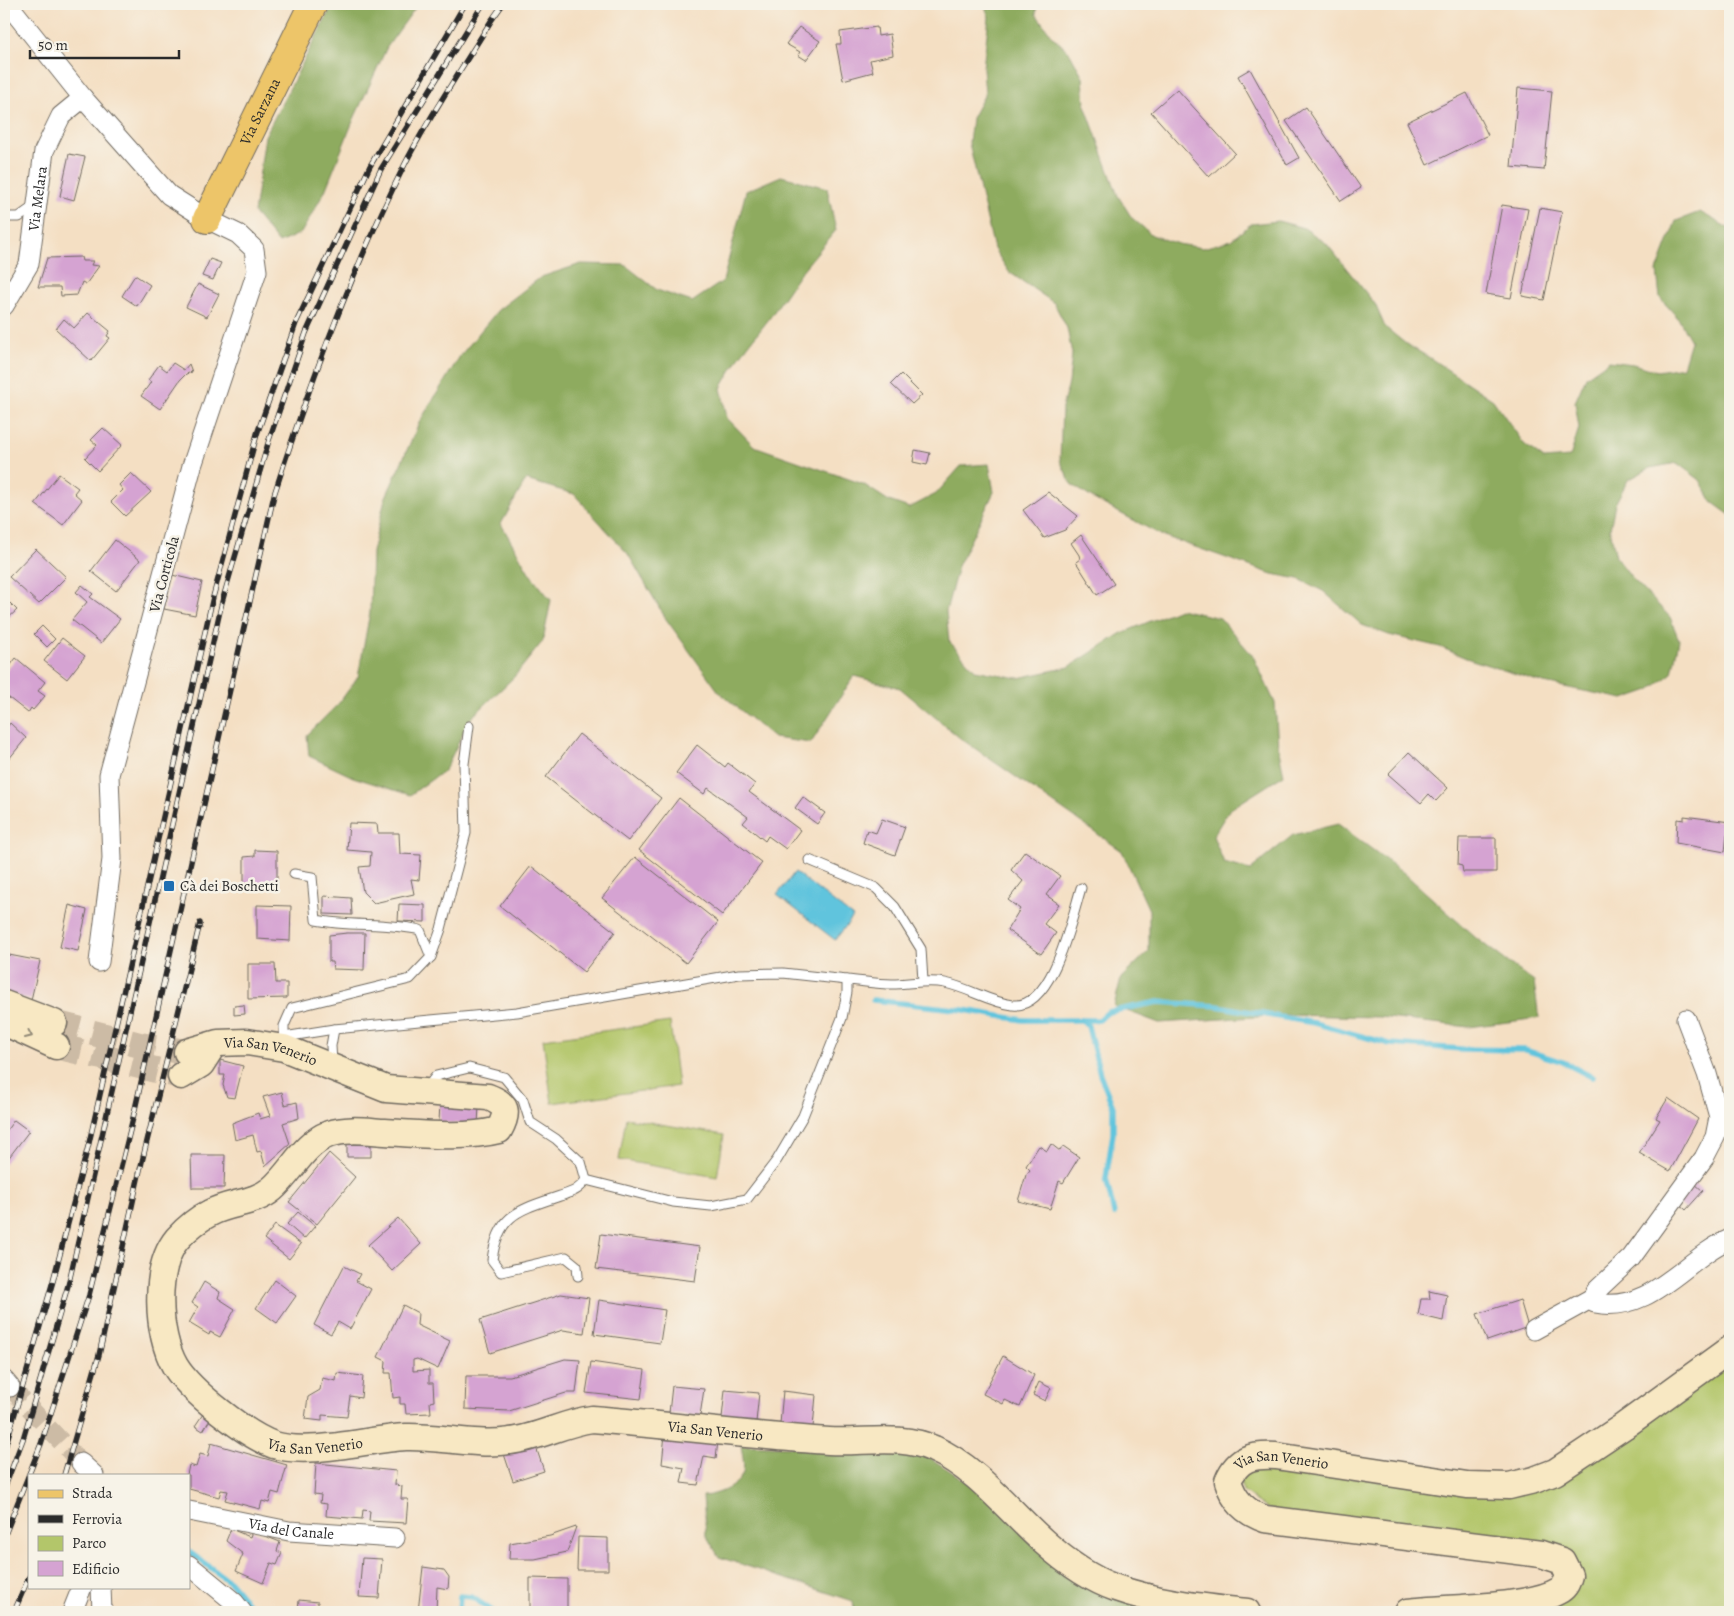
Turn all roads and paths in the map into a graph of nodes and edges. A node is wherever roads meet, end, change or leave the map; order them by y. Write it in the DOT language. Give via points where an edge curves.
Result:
graph roads {
  1 [pos="8,4"];
  2 [pos="309,6"];
  3 [pos="83,98"];
  4 [pos="36,204"];
  5 [pos="4,217"];
  6 [pos="207,219"];
  7 [pos="4,306"];
  8 [pos="468,726"];
  9 [pos="809,860"];
  10 [pos="294,874"];
  11 [pos="1081,888"];
  12 [pos="431,957"];
  13 [pos="99,962"];
  14 [pos="847,980"];
  15 [pos="923,981"];
  16 [pos="4,1004"];
  17 [pos="1686,1020"];
  18 [pos="4,1022"];
  19 [pos="334,1029"];
  20 [pos="284,1043"];
  21 [pos="184,1064"];
  22 [pos="332,1067"];
  23 [pos="425,1092"];
  24 [pos="586,1180"];
  25 [pos="1730,1239"];
  26 [pos="578,1276"];
  27 [pos="1592,1298"];
  28 [pos="1534,1330"];
  29 [pos="1730,1349"];
  30 [pos="190,1511"];
  31 [pos="396,1538"];
  32 [pos="190,1566"];
  33 [pos="82,1588"];
  34 [pos="102,1588"];
  35 [pos="1520,1607"];
  36 [pos="72,1612"];
  37 [pos="102,1612"];
  38 [pos="242,1612"];
  39 [pos="1247,1612"];
  40 [pos="1408,1612"];
  1 -- 3 [label="street, Via Corticola"];
  2 -- 6 [label="main road, Via Sarzana"];
  3 -- 4 [label="street, Via Melara" via="61,116 44,151"];
  3 -- 6 [label="street, Via Corticola" via="169,195"];
  4 -- 5 [label="lane" via="19,217"];
  4 -- 7 [label="street, Via Melara" via="29,264"];
  6 -- 13 [label="street, Via Corticola" via="238,234 254,249 258,271 192,466 109,774 112,859"];
  8 -- 12 [label="lane" via="464,764 466,834"];
  9 -- 15 [label="lane" via="876,888 895,908 921,949"];
  10 -- 12 [label="lane" via="312,877 316,920 401,925 420,930"];
  11 -- 15 [label="lane" via="1055,966 1044,988 1032,1001 1016,1006 944,983"];
  12 -- 20 [label="lane" via="410,979 292,1008 284,1026"];
  14 -- 15 [label="lane" via="891,984"];
  14 -- 19 [label="lane" via="783,973 739,974 517,1012"];
  14 -- 24 [label="lane" via="842,1018 803,1116 778,1160 747,1198 711,1206 673,1202"];
  18 -- 16 [label="street, one-way" via="55,1035"];
  17 -- 27 [label="street" via="1719,1117 1715,1137 1704,1158 1631,1258"];
  19 -- 20 [label="lane"];
  19 -- 22 [label="lane"];
  20 -- 21 [label="street, Via San Venerio" via="214,1044"];
  20 -- 22 [label="street, Via San Venerio"];
  22 -- 23 [label="street, Via San Venerio" via="386,1088"];
  23 -- 24 [label="lane" via="436,1076 469,1068 504,1077 523,1100 530,1122 556,1138 581,1162"];
  23 -- 39 [label="street, Via San Venerio" via="488,1096 504,1108 506,1118 499,1130 486,1133 355,1130 327,1135 310,1146 270,1191 249,1202 212,1212 191,1225 176,1240 166,1259 161,1287 163,1320 176,1366 217,1408 260,1439 294,1449 407,1437 473,1443 511,1441 572,1422 592,1420 830,1441 908,1441 934,1449 956,1462 1074,1566 1115,1588 1178,1604"];
  24 -- 26 [label="lane" via="579,1190 532,1206 507,1219 495,1240 492,1260 501,1272 566,1257 577,1266"];
  25 -- 27 [label="street" via="1640,1299 1607,1306 1596,1303"];
  27 -- 28 [label="street"];
  29 -- 35 [label="street, Via San Venerio" via="1555,1472 1534,1480 1509,1486 1467,1485 1256,1455 1238,1463 1232,1471 1228,1481 1234,1498 1245,1509 1265,1519 1541,1554 1562,1561 1569,1575 1567,1584"];
  30 -- 31 [label="street, Via del Canale" via="289,1531"];
  32 -- 38 [label="street"];
  33 -- 36 [label="street"];
  34 -- 37 [label="street"];
  35 -- 40 [label="street, Via San Venerio"];
}
